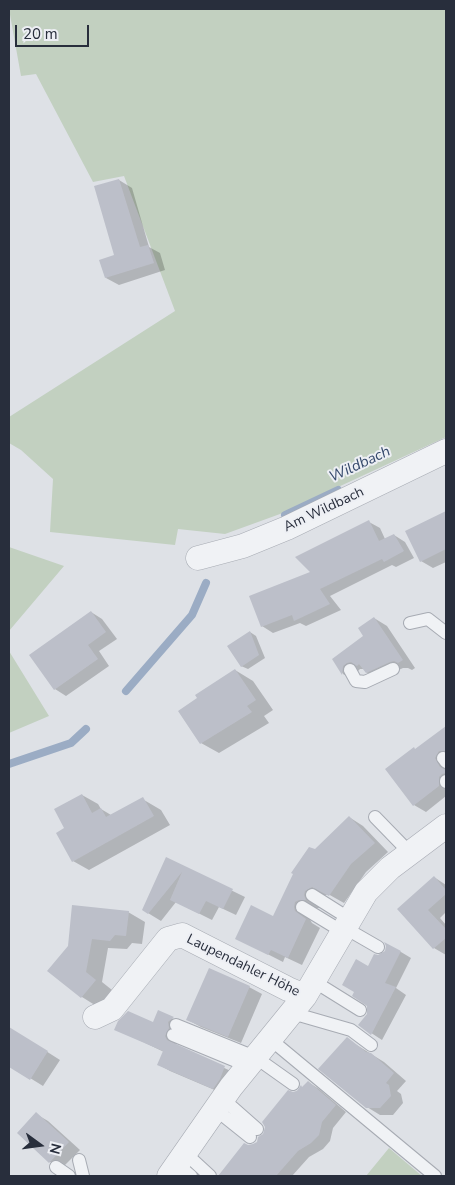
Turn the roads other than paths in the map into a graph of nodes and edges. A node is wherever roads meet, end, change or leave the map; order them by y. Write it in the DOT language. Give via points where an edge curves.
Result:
graph roads {
  1 [pos="446,451"];
  2 [pos="198,558"];
  3 [pos="410,623"];
  4 [pos="446,633"];
  5 [pos="393,669"];
  6 [pos="350,670"];
  7 [pos="375,818"];
  8 [pos="446,826"];
  9 [pos="410,853"];
  10 [pos="312,895"];
  11 [pos="302,907"];
  12 [pos="346,926"];
  13 [pos="378,947"];
  14 [pos="304,997"];
  15 [pos="360,1010"];
  16 [pos="95,1017"];
  17 [pos="175,1030"];
  18 [pos="270,1039"];
  19 [pos="371,1046"];
  20 [pos="251,1062"];
  21 [pos="293,1084"];
  22 [pos="219,1104"];
  23 [pos="253,1133"];
  24 [pos="79,1160"];
  25 [pos="56,1167"];
  26 [pos="180,1167"];
  27 [pos="69,1176"];
  28 [pos="83,1176"];
  29 [pos="210,1176"];
  30 [pos="435,1176"];
  1 -- 2 [label="street, Am Wildbach" via="286,528 243,546"];
  3 -- 4 [label="lane" via="428,619"];
  5 -- 6 [label="lane" via="365,682 356,681"];
  7 -- 9 [label="lane"];
  8 -- 9 [label="street, Laupendahler Höhe"];
  9 -- 12 [label="street, Laupendahler Höhe" via="376,880"];
  10 -- 12 [label="lane"];
  11 -- 12 [label="lane"];
  12 -- 13 [label="lane"];
  12 -- 14 [label="street, Laupendahler Höhe"];
  14 -- 15 [label="lane"];
  14 -- 16 [label="street, Laupendahler Höhe" via="182,935 168,939 112,1009"];
  14 -- 18 [label="street, Laupendahler Höhe"];
  14 -- 19 [label="lane"];
  17 -- 20 [label="lane"];
  18 -- 20 [label="street, Laupendahler Höhe"];
  18 -- 30 [label="lane"];
  20 -- 21 [label="lane"];
  20 -- 22 [label="street, Laupendahler Höhe"];
  22 -- 23 [label="lane"];
  22 -- 26 [label="street, Laupendahler Höhe"];
  24 -- 28 [label="lane"];
  25 -- 27 [label="lane"];
  26 -- 29 [label="lane"];
}
